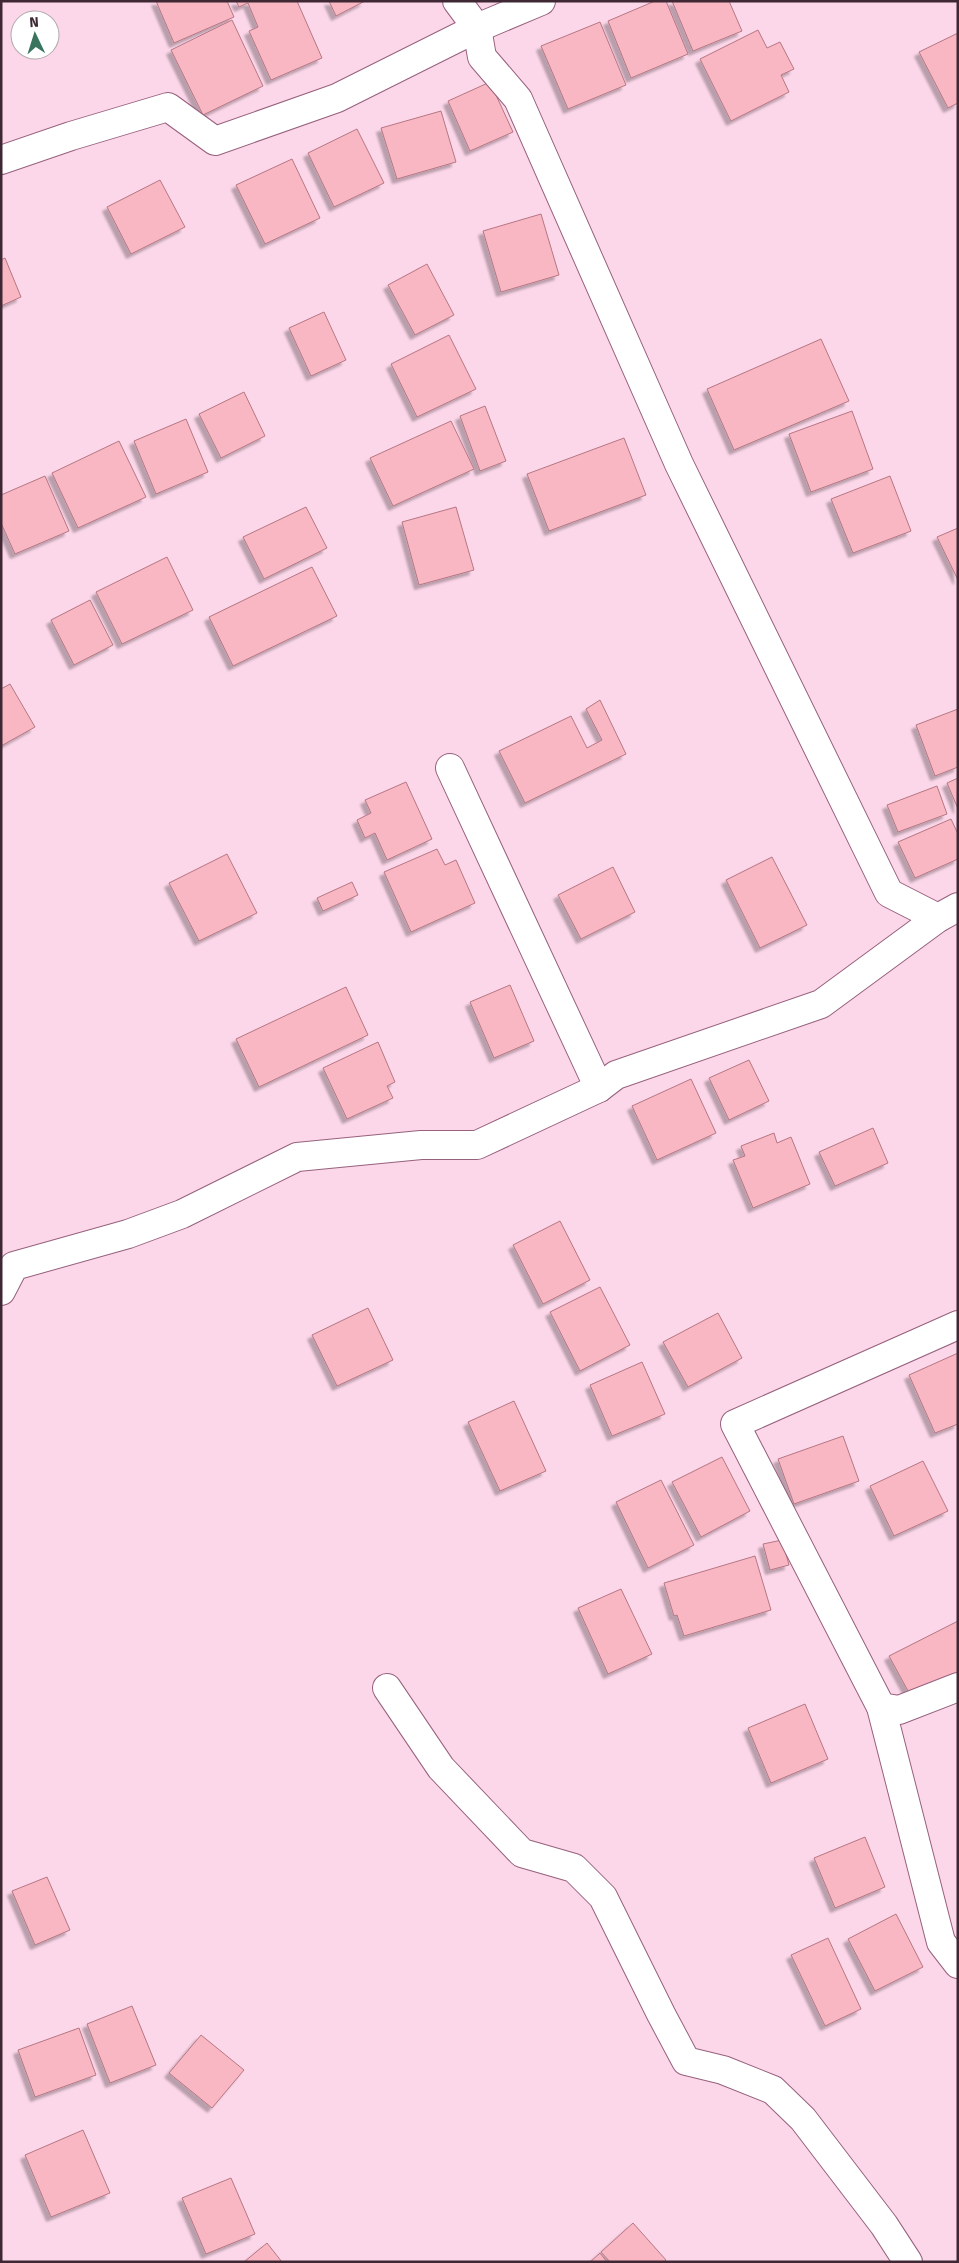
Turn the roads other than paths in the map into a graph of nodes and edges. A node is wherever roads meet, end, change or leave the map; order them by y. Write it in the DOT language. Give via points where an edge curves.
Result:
graph roads {
  1 [pos="457,1"];
  2 [pos="542,1"];
  3 [pos="477,28"];
  4 [pos="1,160"];
  5 [pos="450,768"];
  6 [pos="948,913"];
  7 [pos="599,1088"];
  8 [pos="1,1291"];
  9 [pos="958,1325"];
  10 [pos="958,1687"];
  11 [pos="387,1688"];
  12 [pos="881,1707"];
  13 [pos="958,1964"];
  14 [pos="908,2262"];
  1 -- 3 [label="street"];
  2 -- 3 [label="street"];
  3 -- 4 [label="street" via="337,98 215,142 168,107"];
  3 -- 6 [label="street" via="482,57 518,100 679,464 889,893"];
  5 -- 7 [label="street"];
  6 -- 7 [label="street" via="821,1004 616,1075"];
  7 -- 8 [label="street" via="477,1144 421,1145 297,1156 182,1214 128,1234 14,1266"];
  9 -- 12 [label="street" via="735,1424"];
  10 -- 12 [label="street" via="899,1710"];
  11 -- 14 [label="street" via="441,1768 522,1853 574,1868 603,1897 686,2061 723,2070 773,2090 803,2119 884,2224"];
  12 -- 13 [label="street" via="941,1942"];
}
